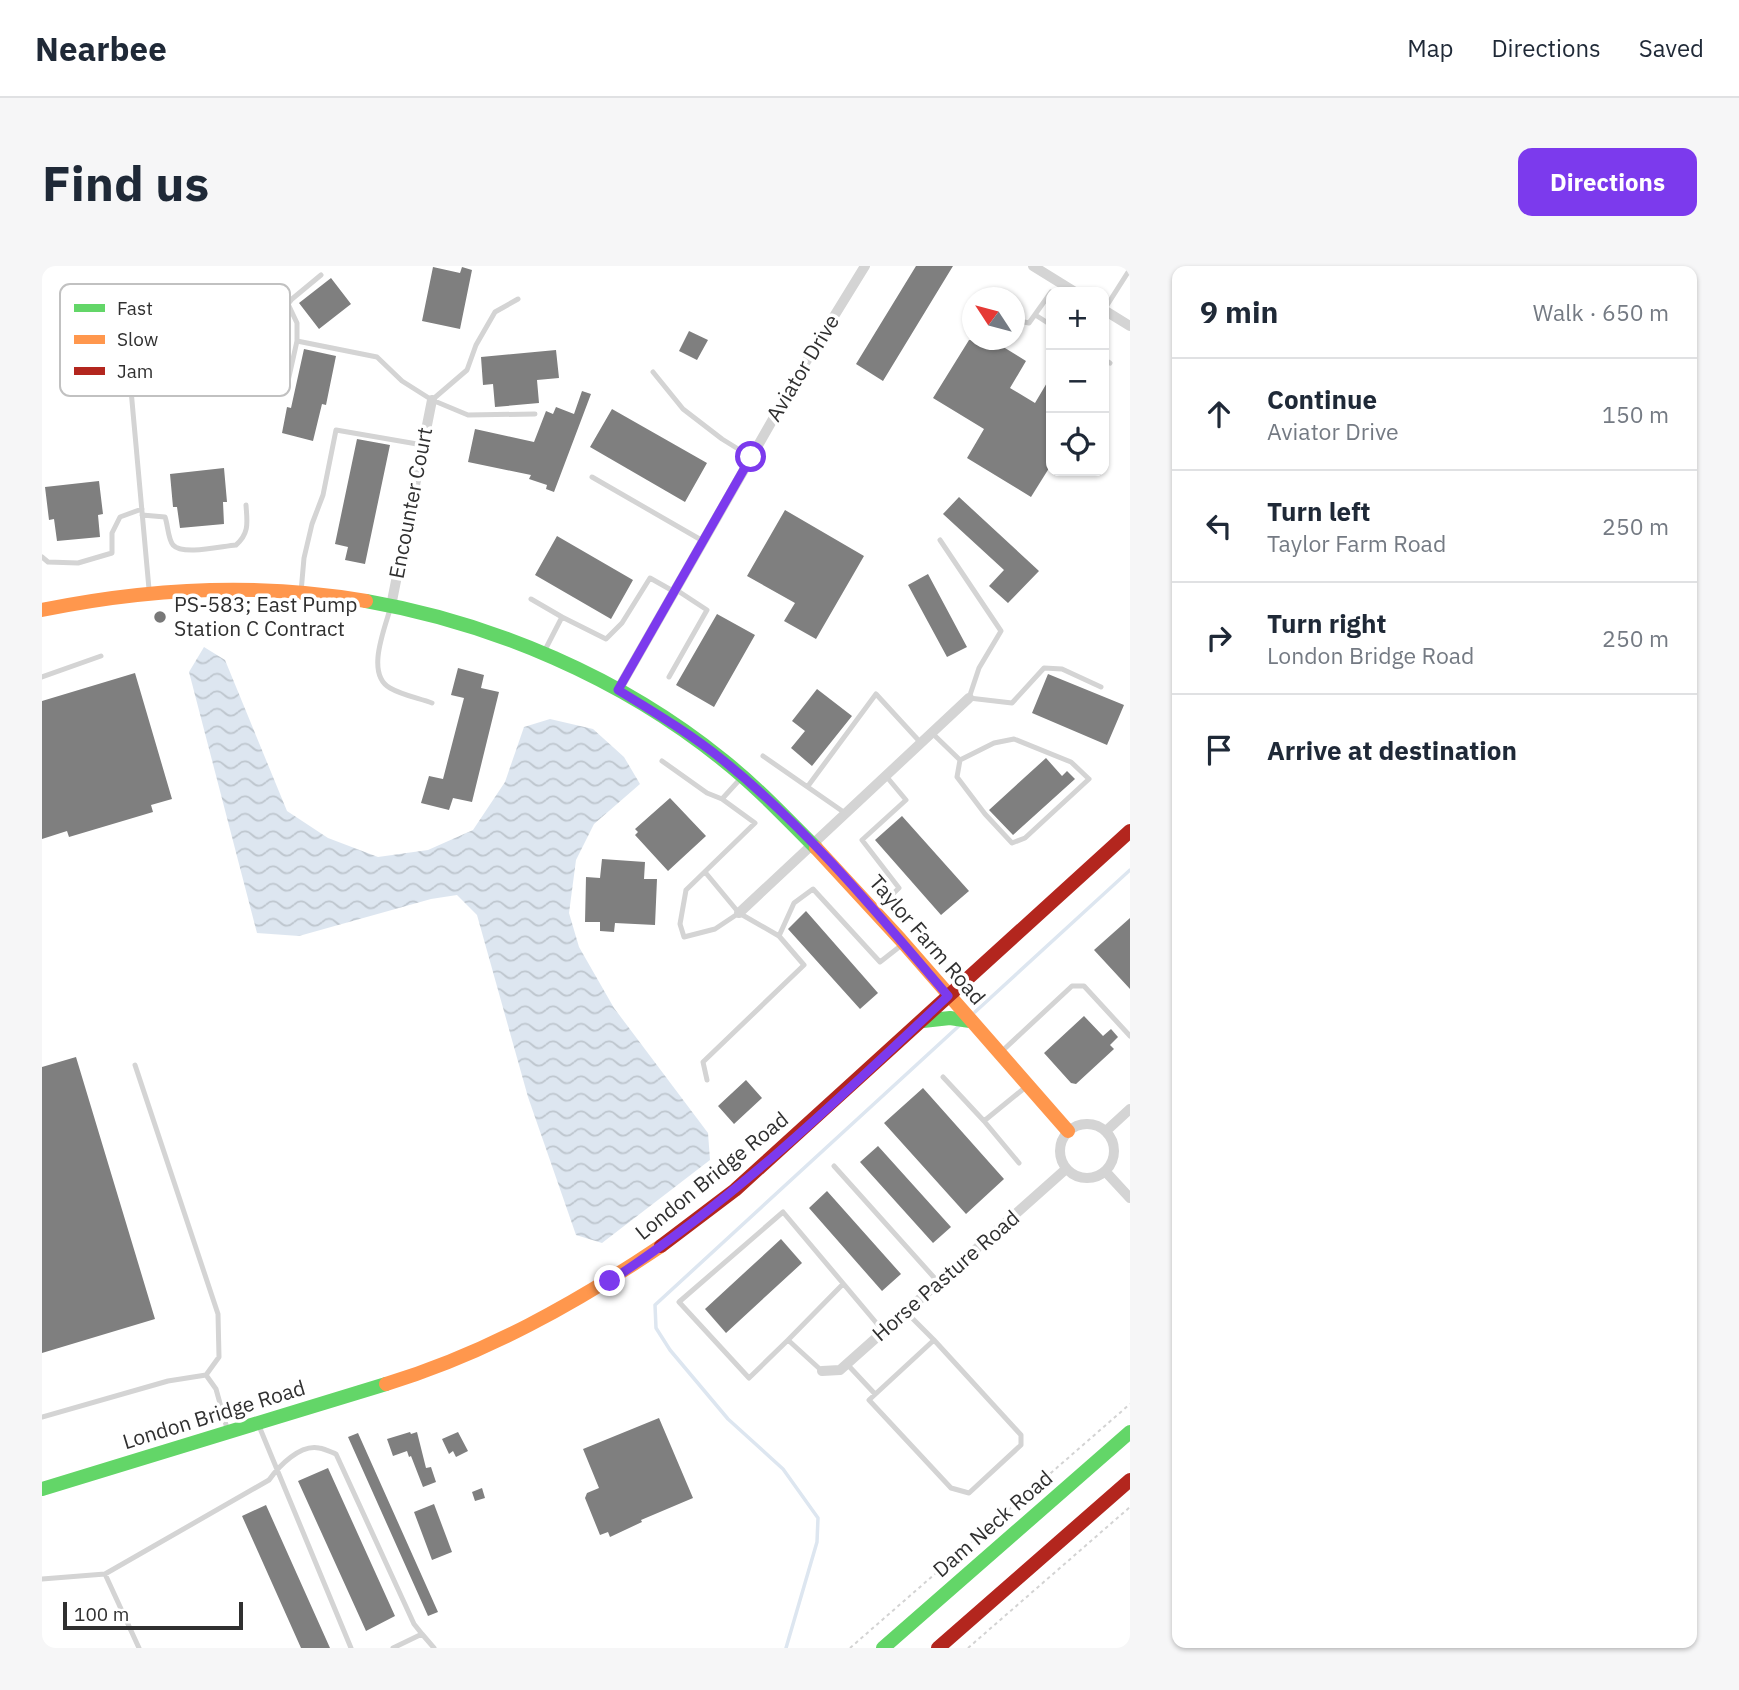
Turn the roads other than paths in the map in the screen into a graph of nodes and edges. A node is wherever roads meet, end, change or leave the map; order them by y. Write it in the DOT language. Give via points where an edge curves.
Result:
graph roads {
  1 [pos="865,266"];
  2 [pos="1033,266"];
  3 [pos="1130,269"];
  4 [pos="321,275"];
  5 [pos="1058,282"];
  6 [pos="1054,287"];
  7 [pos="1066,287"];
  8 [pos="518,299"];
  9 [pos="1046,301"];
  10 [pos="290,302"];
  11 [pos="1109,302"];
  12 [pos="290,308"];
  13 [pos="1109,313"];
  14 [pos="1037,316"];
  15 [pos="1025,322"];
  16 [pos="1046,322"];
  17 [pos="1130,326"];
  18 [pos="297,341"];
  19 [pos="290,372"];
  20 [pos="653,372"];
  21 [pos="132,396"];
  22 [pos="432,400"];
  23 [pos="535,414"];
  24 [pos="423,445"];
  25 [pos="751,457"];
  26 [pos="592,477"];
  27 [pos="246,505"];
  28 [pos="142,512"];
  29 [pos="940,540"];
  30 [pos="702,541"];
  31 [pos="42,557"];
  32 [pos="674,590"];
  33 [pos="301,592"];
  34 [pos="149,593"];
  35 [pos="531,599"];
  36 [pos="391,606"];
  37 [pos="42,610"];
  38 [pos="562,617"];
  39 [pos="544,653"];
  40 [pos="102,656"];
  41 [pos="42,677"];
  42 [pos="669,677"];
  43 [pos="1101,687"];
  44 [pos="618,690"];
  45 [pos="969,698"];
  46 [pos="432,703"];
  47 [pos="932,733"];
  48 [pos="921,743"];
  49 [pos="763,756"];
  50 [pos="960,760"];
  51 [pos="662,761"];
  52 [pos="886,776"];
  53 [pos="742,777"];
  54 [pos="808,786"];
  55 [pos="722,799"];
  56 [pos="845,813"];
  57 [pos="1130,831"];
  58 [pos="812,844"];
  59 [pos="705,872"];
  60 [pos="875,911"];
  61 [pos="739,913"];
  62 [pos="779,936"];
  63 [pos="903,944"];
  64 [pos="948,996"];
  65 [pos="921,1021"];
  66 [pos="970,1021"];
  67 [pos="1130,1036"];
  68 [pos="998,1054"];
  69 [pos="135,1065"];
  70 [pos="943,1077"];
  71 [pos="707,1080"];
  72 [pos="1027,1086"];
  73 [pos="1130,1109"];
  74 [pos="984,1121"];
  75 [pos="1068,1131"];
  76 [pos="1106,1131"];
  77 [pos="1018,1163"];
  78 [pos="834,1166"];
  79 [pos="1066,1169"];
  80 [pos="1105,1171"];
  81 [pos="1130,1198"];
  82 [pos="939,1283"];
  83 [pos="843,1284"];
  84 [pos="906,1312"];
  85 [pos="884,1332"];
  86 [pos="788,1340"];
  87 [pos="934,1340"];
  88 [pos="846,1363"];
  89 [pos="822,1371"];
  90 [pos="206,1376"];
  91 [pos="875,1394"];
  92 [pos="42,1417"];
  93 [pos="258,1423"];
  94 [pos="228,1432"];
  95 [pos="1130,1432"];
  96 [pos="277,1469"];
  97 [pos="1130,1480"];
  98 [pos="42,1489"];
  99 [pos="105,1574"];
  100 [pos="42,1579"];
  101 [pos="422,1634"];
  102 [pos="139,1648"];
  103 [pos="351,1648"];
  104 [pos="393,1648"];
  105 [pos="434,1648"];
  106 [pos="883,1648"];
  107 [pos="938,1648"];
  1 -- 25 [label="street, Aviator Drive"];
  2 -- 5 [label="street"];
  3 -- 11 [label="lane"];
  4 -- 10 [label="lane"];
  5 -- 6 [label="lane"];
  5 -- 7 [label="street"];
  8 -- 22 [label="lane" via="495,312 467,370"];
  9 -- 14 [label="lane"];
  12 -- 18 [label="lane" via="297,323"];
  13 -- 17 [label="street"];
  14 -- 15 [label="lane"];
  14 -- 16 [label="lane"];
  18 -- 19 [label="lane"];
  18 -- 22 [label="lane" via="377,357 402,381"];
  20 -- 25 [label="lane" via="683,409"];
  21 -- 28 [label="lane"];
  22 -- 23 [label="lane" via="468,415"];
  22 -- 24 [label="street, Encounter Court"];
  24 -- 33 [label="lane" via="337,430 304,558"];
  24 -- 36 [label="street, Encounter Court"];
  25 -- 30 [label="street, Aviator Drive"];
  26 -- 30 [label="lane"];
  27 -- 28 [label="lane" via="248,527 236,545 185,551 171,542 165,517"];
  28 -- 31 [label="lane" via="120,517 112,533 112,554 78,563 48,562"];
  28 -- 34 [label="lane"];
  29 -- 45 [label="lane" via="1002,631 979,668"];
  30 -- 32 [label="street, Aviator Drive"];
  32 -- 38 [label="lane" via="650,578 622,623 606,639"];
  32 -- 42 [label="lane" via="707,610"];
  32 -- 44 [label="street, Aviator Drive"];
  33 -- 34 [label="street, Taylor Farm Road" via="246,588"];
  33 -- 36 [label="street, Taylor Farm Road"];
  34 -- 37 [label="street, Taylor Farm Road"];
  35 -- 38 [label="lane"];
  36 -- 39 [label="street, Taylor Farm Road" via="461,622"];
  36 -- 46 [label="lane" via="376,667 379,680"];
  38 -- 39 [label="lane"];
  39 -- 44 [label="street, Taylor Farm Road"];
  40 -- 41 [label="lane"];
  43 -- 45 [label="lane" via="1062,669 1044,668 1012,703"];
  44 -- 53 [label="street, Taylor Farm Road" via="686,733"];
  45 -- 47 [label="street"];
  47 -- 48 [label="street"];
  47 -- 50 [label="lane"];
  48 -- 52 [label="street"];
  48 -- 54 [label="lane" via="876,694"];
  49 -- 54 [label="lane"];
  50 -- 50 [label="lane" via="957,777 1012,843 1025,838 1089,779 1071,762 1014,739 994,743"];
  51 -- 55 [label="lane"];
  52 -- 56 [label="street"];
  52 -- 60 [label="lane" via="906,800 862,840 899,888"];
  53 -- 55 [label="lane"];
  53 -- 58 [label="street, Taylor Farm Road"];
  54 -- 56 [label="lane"];
  55 -- 59 [label="lane" via="755,823"];
  56 -- 58 [label="street"];
  57 -- 64 [label="street, London Bridge Road"];
  58 -- 60 [label="street, Taylor Farm Road"];
  58 -- 61 [label="street"];
  59 -- 61 [label="lane"];
  59 -- 61 [label="lane" via="686,890 680,925 684,937 715,929"];
  60 -- 63 [label="street, Taylor Farm Road"];
  61 -- 62 [label="lane"];
  62 -- 63 [label="lane" via="794,902 813,889 880,962"];
  62 -- 71 [label="lane" via="804,965 703,1062"];
  63 -- 64 [label="street, Taylor Farm Road"];
  64 -- 65 [label="street, London Bridge Road"];
  64 -- 66 [label="street, Taylor Farm Road"];
  65 -- 66 [label="street"];
  65 -- 93 [label="street, London Bridge Road" via="735,1190 610,1281 540,1321 454,1360"];
  66 -- 68 [label="street, Taylor Farm Road"];
  67 -- 68 [label="lane" via="1084,986 1072,986"];
  68 -- 72 [label="street, Taylor Farm Road"];
  69 -- 90 [label="lane" via="218,1314 219,1357"];
  70 -- 74 [label="lane"];
  72 -- 74 [label="lane"];
  72 -- 75 [label="street, Taylor Farm Road"];
  73 -- 76 [label="street"];
  74 -- 77 [label="lane"];
  75 -- 76 [label="street" via="1091,1124"];
  75 -- 79 [label="street" via="1059,1154"];
  76 -- 80 [label="street" via="1114,1156"];
  78 -- 82 [label="lane"];
  79 -- 80 [label="street" via="1081,1178"];
  79 -- 82 [label="street, Horse Pasture Road"];
  80 -- 81 [label="street"];
  82 -- 84 [label="street, Horse Pasture Road"];
  83 -- 85 [label="lane"];
  83 -- 86 [label="lane"];
  83 -- 86 [label="lane" via="783,1212 679,1302 749,1378"];
  84 -- 85 [label="street, Horse Pasture Road"];
  84 -- 87 [label="lane"];
  85 -- 88 [label="street, Horse Pasture Road"];
  86 -- 89 [label="lane"];
  87 -- 91 [label="lane"];
  87 -- 91 [label="lane" via="1021,1435 1021,1446 969,1493 951,1488 869,1400"];
  88 -- 89 [label="street, Horse Pasture Road" via="840,1370"];
  88 -- 91 [label="lane"];
  90 -- 92 [label="lane" via="168,1381"];
  90 -- 94 [label="lane" via="216,1389"];
  93 -- 94 [label="street, London Bridge Road"];
  93 -- 96 [label="lane"];
  94 -- 98 [label="street, London Bridge Road"];
  95 -- 106 [label="street, Dam Neck Road"];
  96 -- 99 [label="lane" via="269,1480"];
  96 -- 101 [label="lane" via="298,1452 317,1447 336,1454"];
  96 -- 103 [label="lane"];
  97 -- 107 [label="street"];
  99 -- 100 [label="lane"];
  99 -- 102 [label="lane"];
  101 -- 104 [label="lane"];
  101 -- 105 [label="lane"];
}
